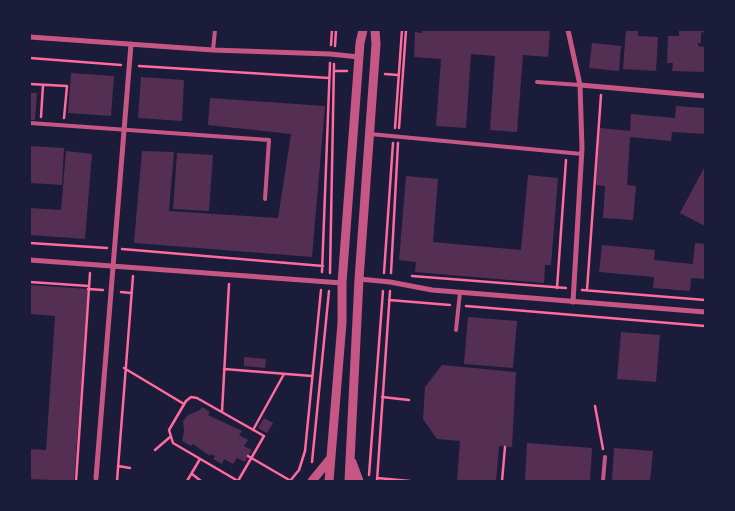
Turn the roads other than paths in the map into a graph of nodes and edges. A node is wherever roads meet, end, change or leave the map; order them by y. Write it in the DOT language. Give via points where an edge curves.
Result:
graph roads {
  1 [pos="215,30"];
  2 [pos="363,30"];
  3 [pos="375,30"];
  4 [pos="568,30"];
  5 [pos="30,37"];
  6 [pos="130,44"];
  7 [pos="214,50"];
  8 [pos="359,57"];
  9 [pos="538,82"];
  10 [pos="580,86"];
  11 [pos="705,96"];
  12 [pos="30,123"];
  13 [pos="123,129"];
  14 [pos="370,134"];
  15 [pos="582,154"];
  16 [pos="265,199"];
  17 [pos="30,260"];
  18 [pos="112,265"];
  19 [pos="359,279"];
  20 [pos="342,283"];
  21 [pos="460,292"];
  22 [pos="573,302"];
  23 [pos="705,312"];
  24 [pos="456,330"];
  25 [pos="605,457"];
  26 [pos="351,458"];
  27 [pos="331,459"];
  28 [pos="96,478"];
  29 [pos="312,481"];
  30 [pos="328,481"];
  31 [pos="349,481"];
  32 [pos="359,481"];
  33 [pos="603,481"];
  1 -- 7 [label="lane"];
  2 -- 8 [label="street"];
  3 -- 14 [label="street"];
  4 -- 10 [label="street"];
  5 -- 6 [label="street"];
  6 -- 7 [label="street"];
  6 -- 13 [label="street"];
  7 -- 8 [label="street"];
  8 -- 20 [label="street"];
  9 -- 10 [label="lane"];
  10 -- 11 [label="street"];
  10 -- 15 [label="street"];
  12 -- 13 [label="lane"];
  13 -- 16 [label="lane" via="269,140"];
  13 -- 18 [label="street"];
  14 -- 15 [label="lane"];
  14 -- 19 [label="street"];
  15 -- 22 [label="street"];
  17 -- 18 [label="street"];
  18 -- 20 [label="street"];
  18 -- 28 [label="street"];
  19 -- 21 [label="street"];
  19 -- 26 [label="street"];
  20 -- 27 [label="street"];
  21 -- 22 [label="street"];
  21 -- 24 [label="lane"];
  22 -- 23 [label="street"];
  25 -- 33 [label="lane"];
  26 -- 31 [label="street"];
  26 -- 32 [label="street"];
  27 -- 29 [label="street"];
  27 -- 30 [label="street"];
}
